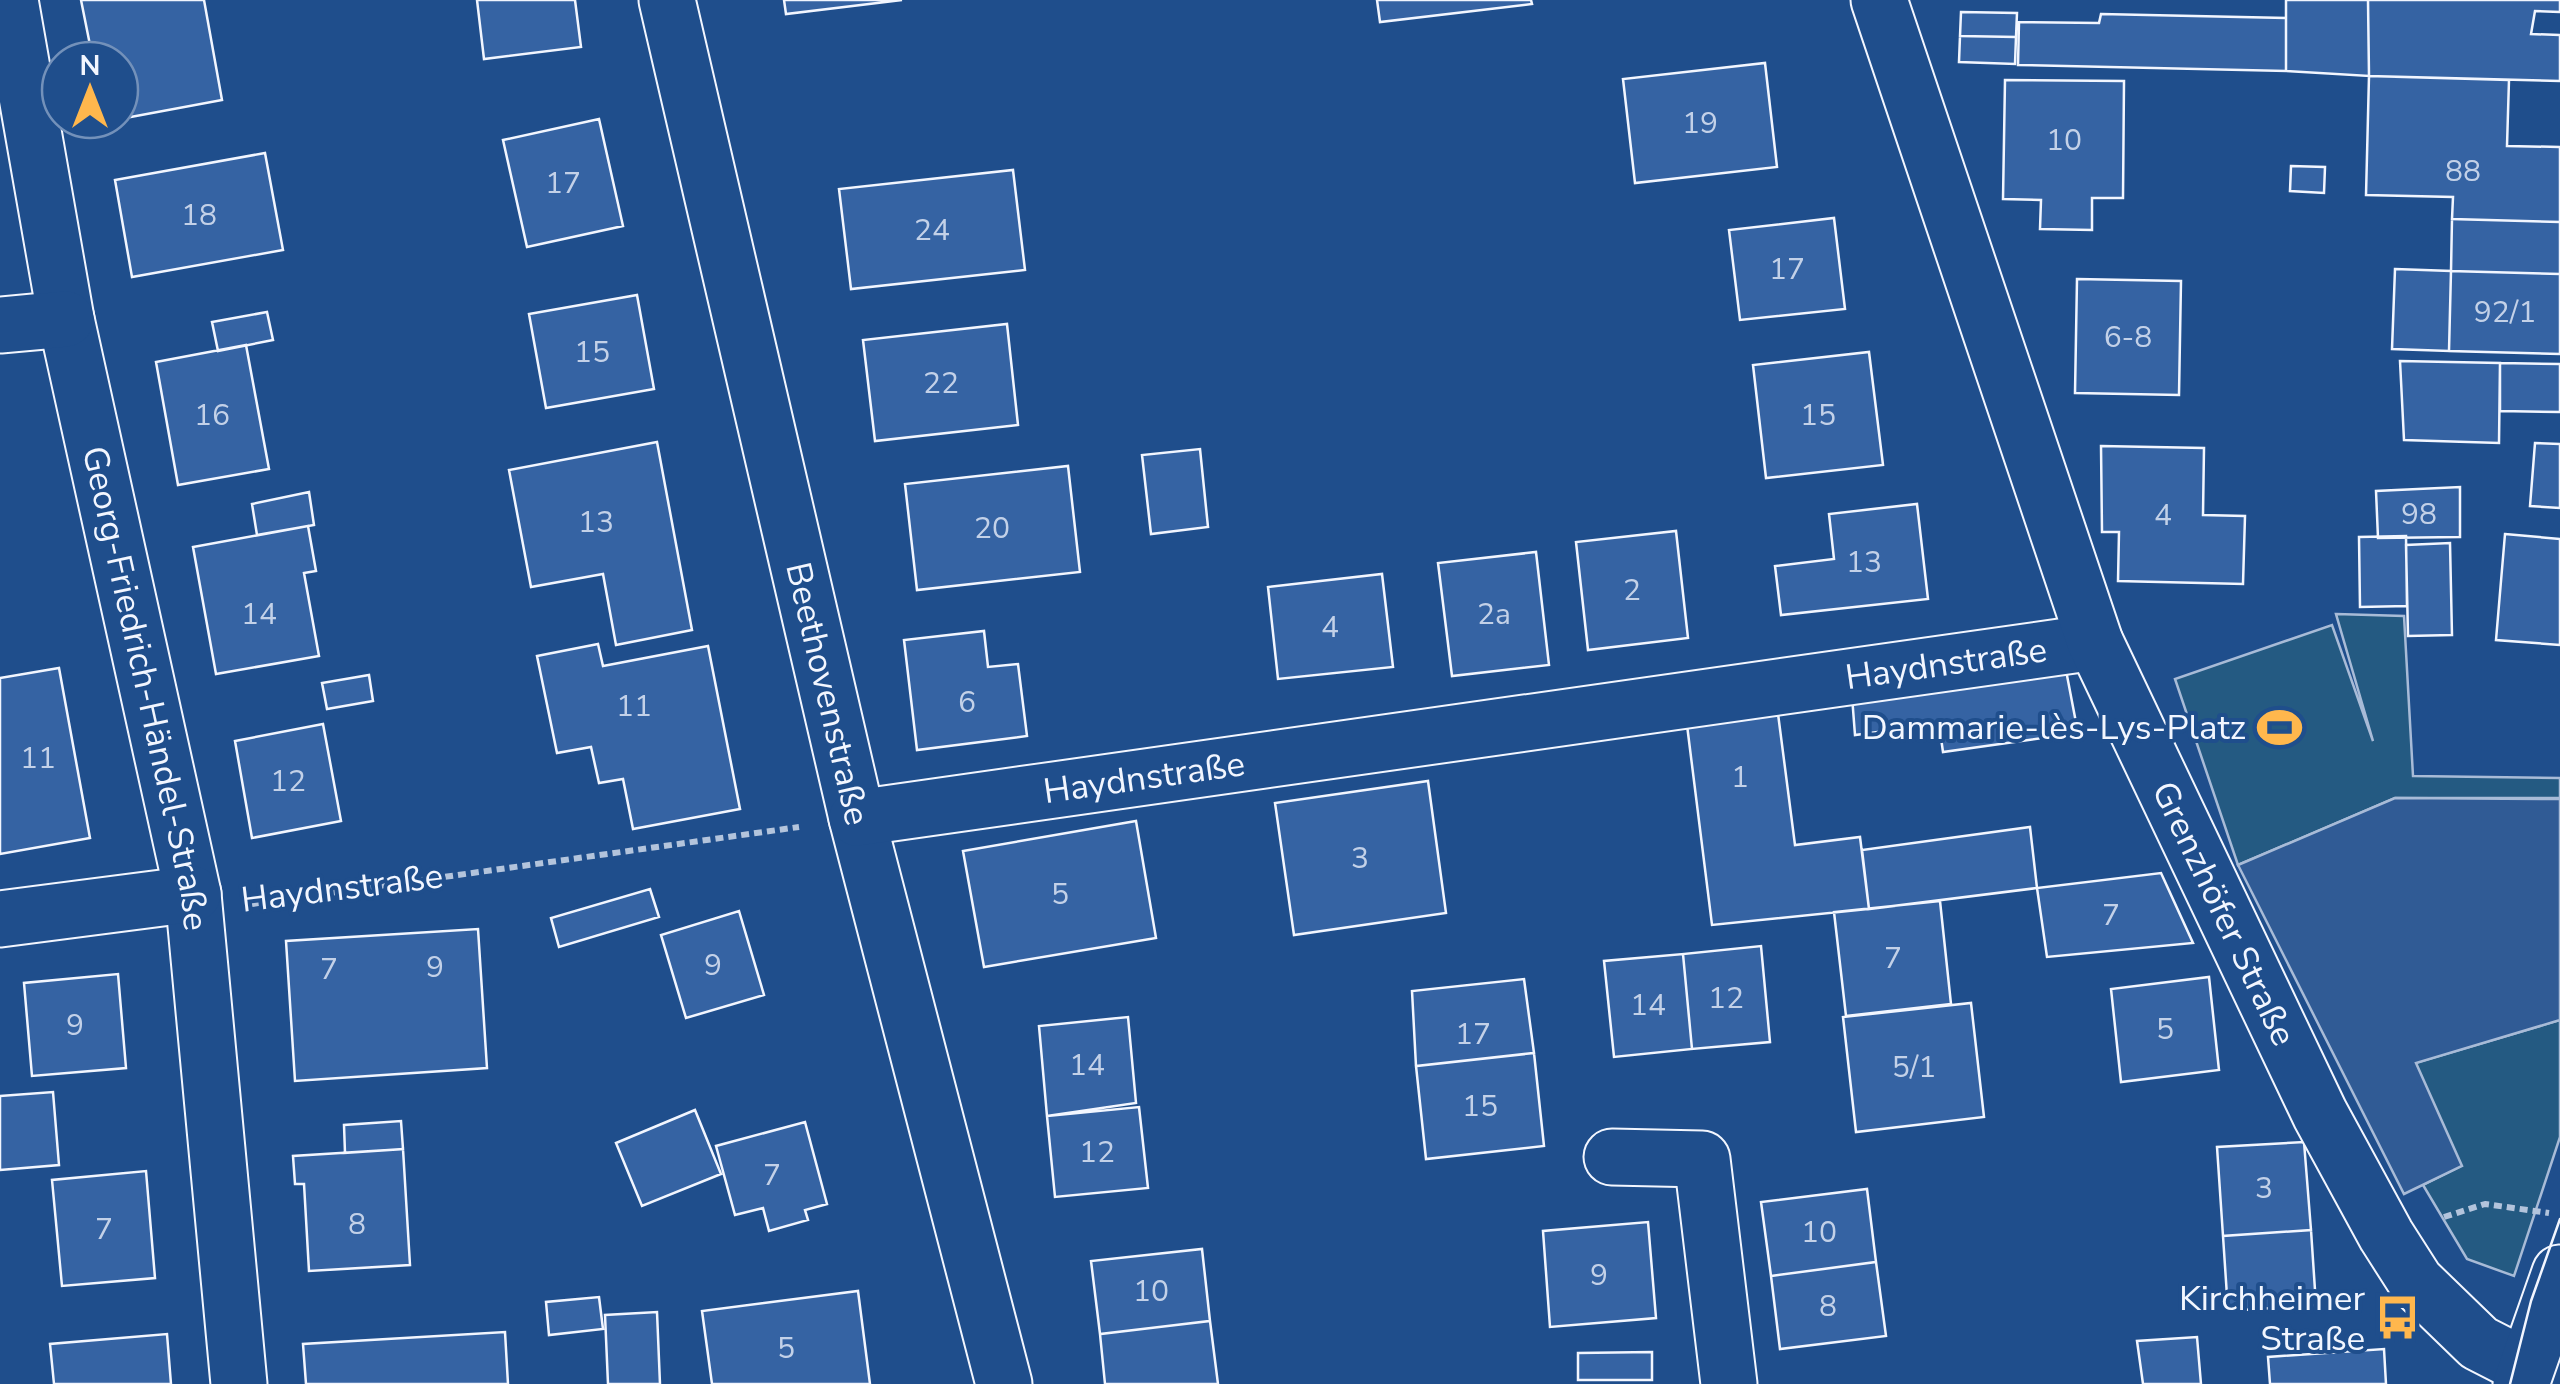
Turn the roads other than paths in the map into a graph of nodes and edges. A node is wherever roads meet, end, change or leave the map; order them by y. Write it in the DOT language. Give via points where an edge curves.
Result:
graph roads {
  1 [pos="10,0"];
  2 [pos="666,0"];
  3 [pos="1879,0"];
  4 [pos="66,319"];
  5 [pos="0,325"];
  6 [pos="2095,642"];
  7 [pos="857,818"];
  8 [pos="193,894"];
  9 [pos="0,919"];
  10 [pos="1612,1157"];
  11 [pos="2560,1274"];
  12 [pos="2524,1376"];
  13 [pos="240,1384"];
  14 [pos="1004,1384"];
  15 [pos="1729,1384"];
  1 -- 4 [label="street, Georg-Friedrich-Händel-Straße"];
  2 -- 7 [label="street, Beethovenstraße"];
  3 -- 6 [label="street, Grenzhöfer Straße"];
  4 -- 5 [label="street"];
  4 -- 8 [label="street, Georg-Friedrich-Händel-Straße"];
  6 -- 7 [label="street, Haydnstraße"];
  6 -- 12 [label="street, Grenzhöfer Straße" via="2320,1114 2386,1235 2416,1282"];
  7 -- 14 [label="street, Beethovenstraße"];
  8 -- 9 [label="street"];
  8 -- 13 [label="street, Georg-Friedrich-Händel-Straße"];
  10 -- 15 [label="street" via="1702,1159"];
  11 -- 12 [label="street"];
}
